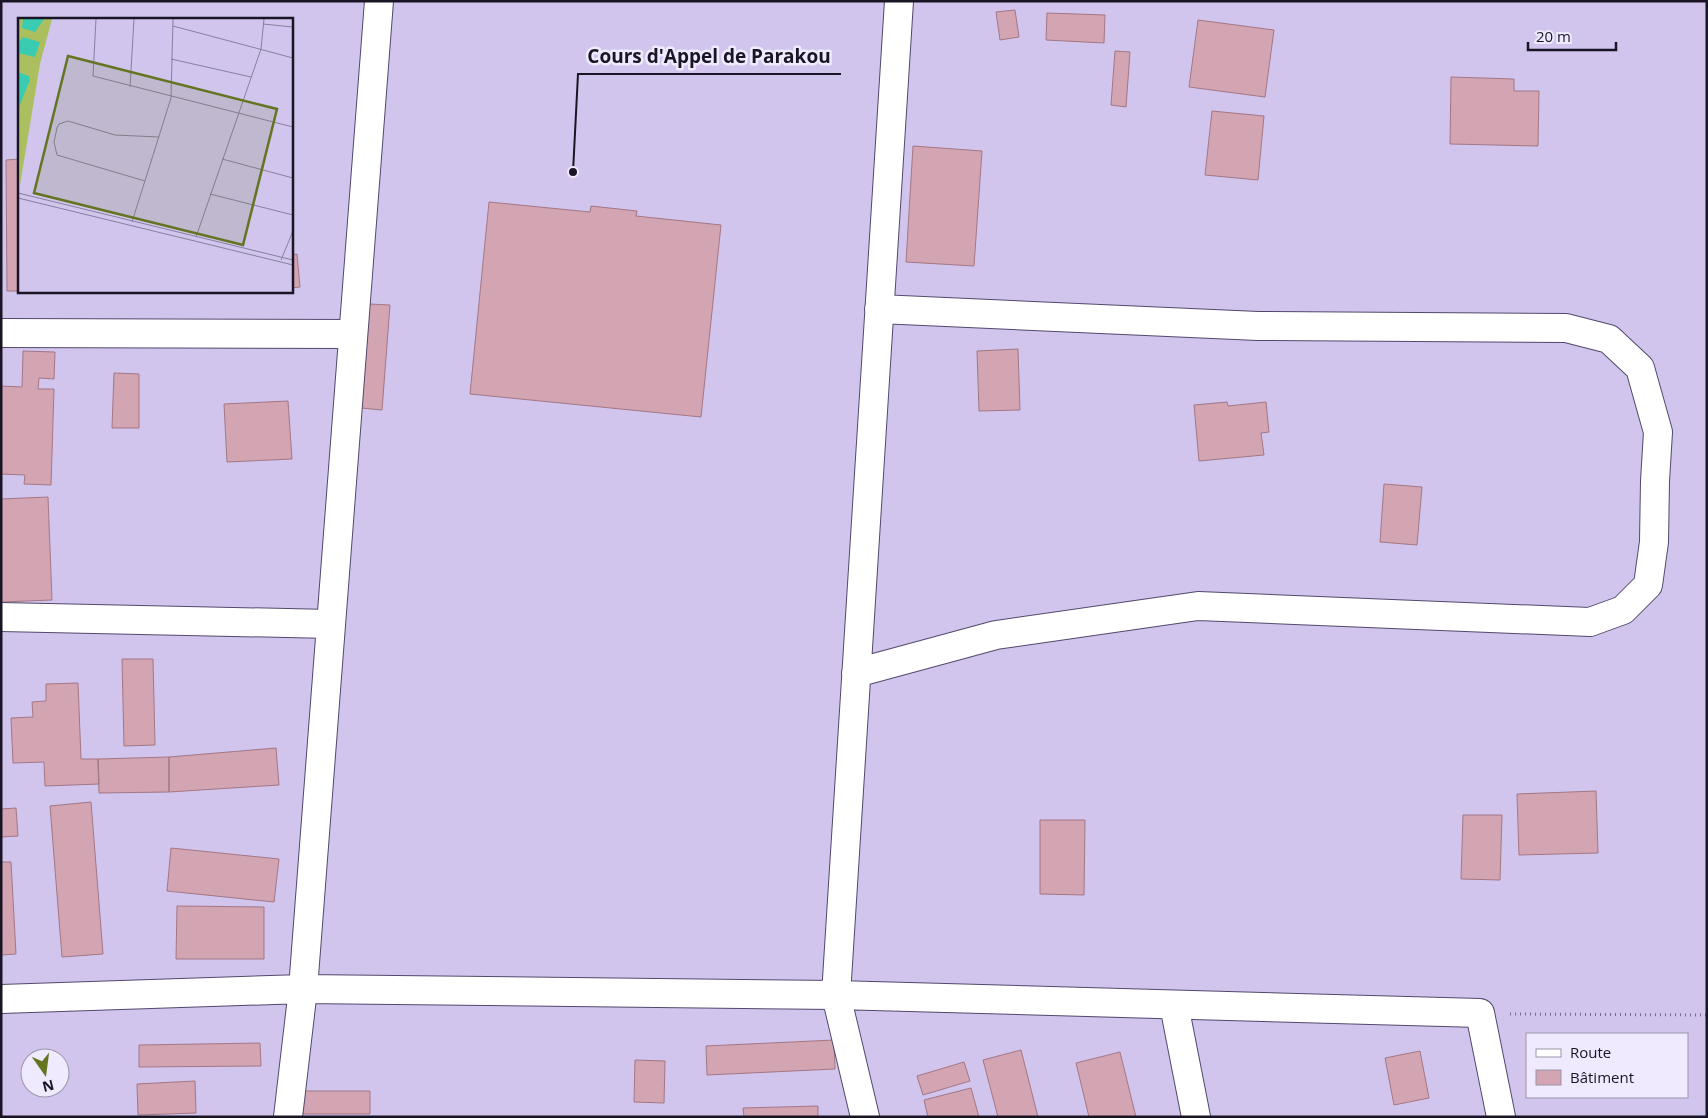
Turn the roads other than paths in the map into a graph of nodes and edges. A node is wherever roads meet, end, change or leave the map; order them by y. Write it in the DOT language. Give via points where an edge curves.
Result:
graph roads {
  1 [pos="379,1"];
  2 [pos="899,1"];
  3 [pos="879,310"];
  4 [pos="1,332"];
  5 [pos="353,334"];
  6 [pos="1,618"];
  7 [pos="331,624"];
  8 [pos="856,673"];
  9 [pos="303,989"];
  10 [pos="836,995"];
  11 [pos="1,999"];
  12 [pos="1174,1004"];
  13 [pos="288,1117"];
  14 [pos="865,1117"];
  15 [pos="1196,1117"];
  16 [pos="1501,1117"];
  1 -- 5 [label="street"];
  2 -- 3 [label="street"];
  3 -- 8 [label="street"];
  3 -- 8 [label="street" via="1258,326 1566,328 1609,338 1640,368 1658,432 1654,542 1648,585 1623,610 1590,622 1198,606 996,635"];
  4 -- 5 [label="street"];
  5 -- 7 [label="street"];
  6 -- 7 [label="street"];
  7 -- 9 [label="street"];
  8 -- 10 [label="street"];
  9 -- 10 [label="street"];
  9 -- 11 [label="street"];
  9 -- 13 [label="street"];
  10 -- 12 [label="street"];
  10 -- 14 [label="street"];
  12 -- 15 [label="street"];
  12 -- 16 [label="street" via="1480,1013"];
}
